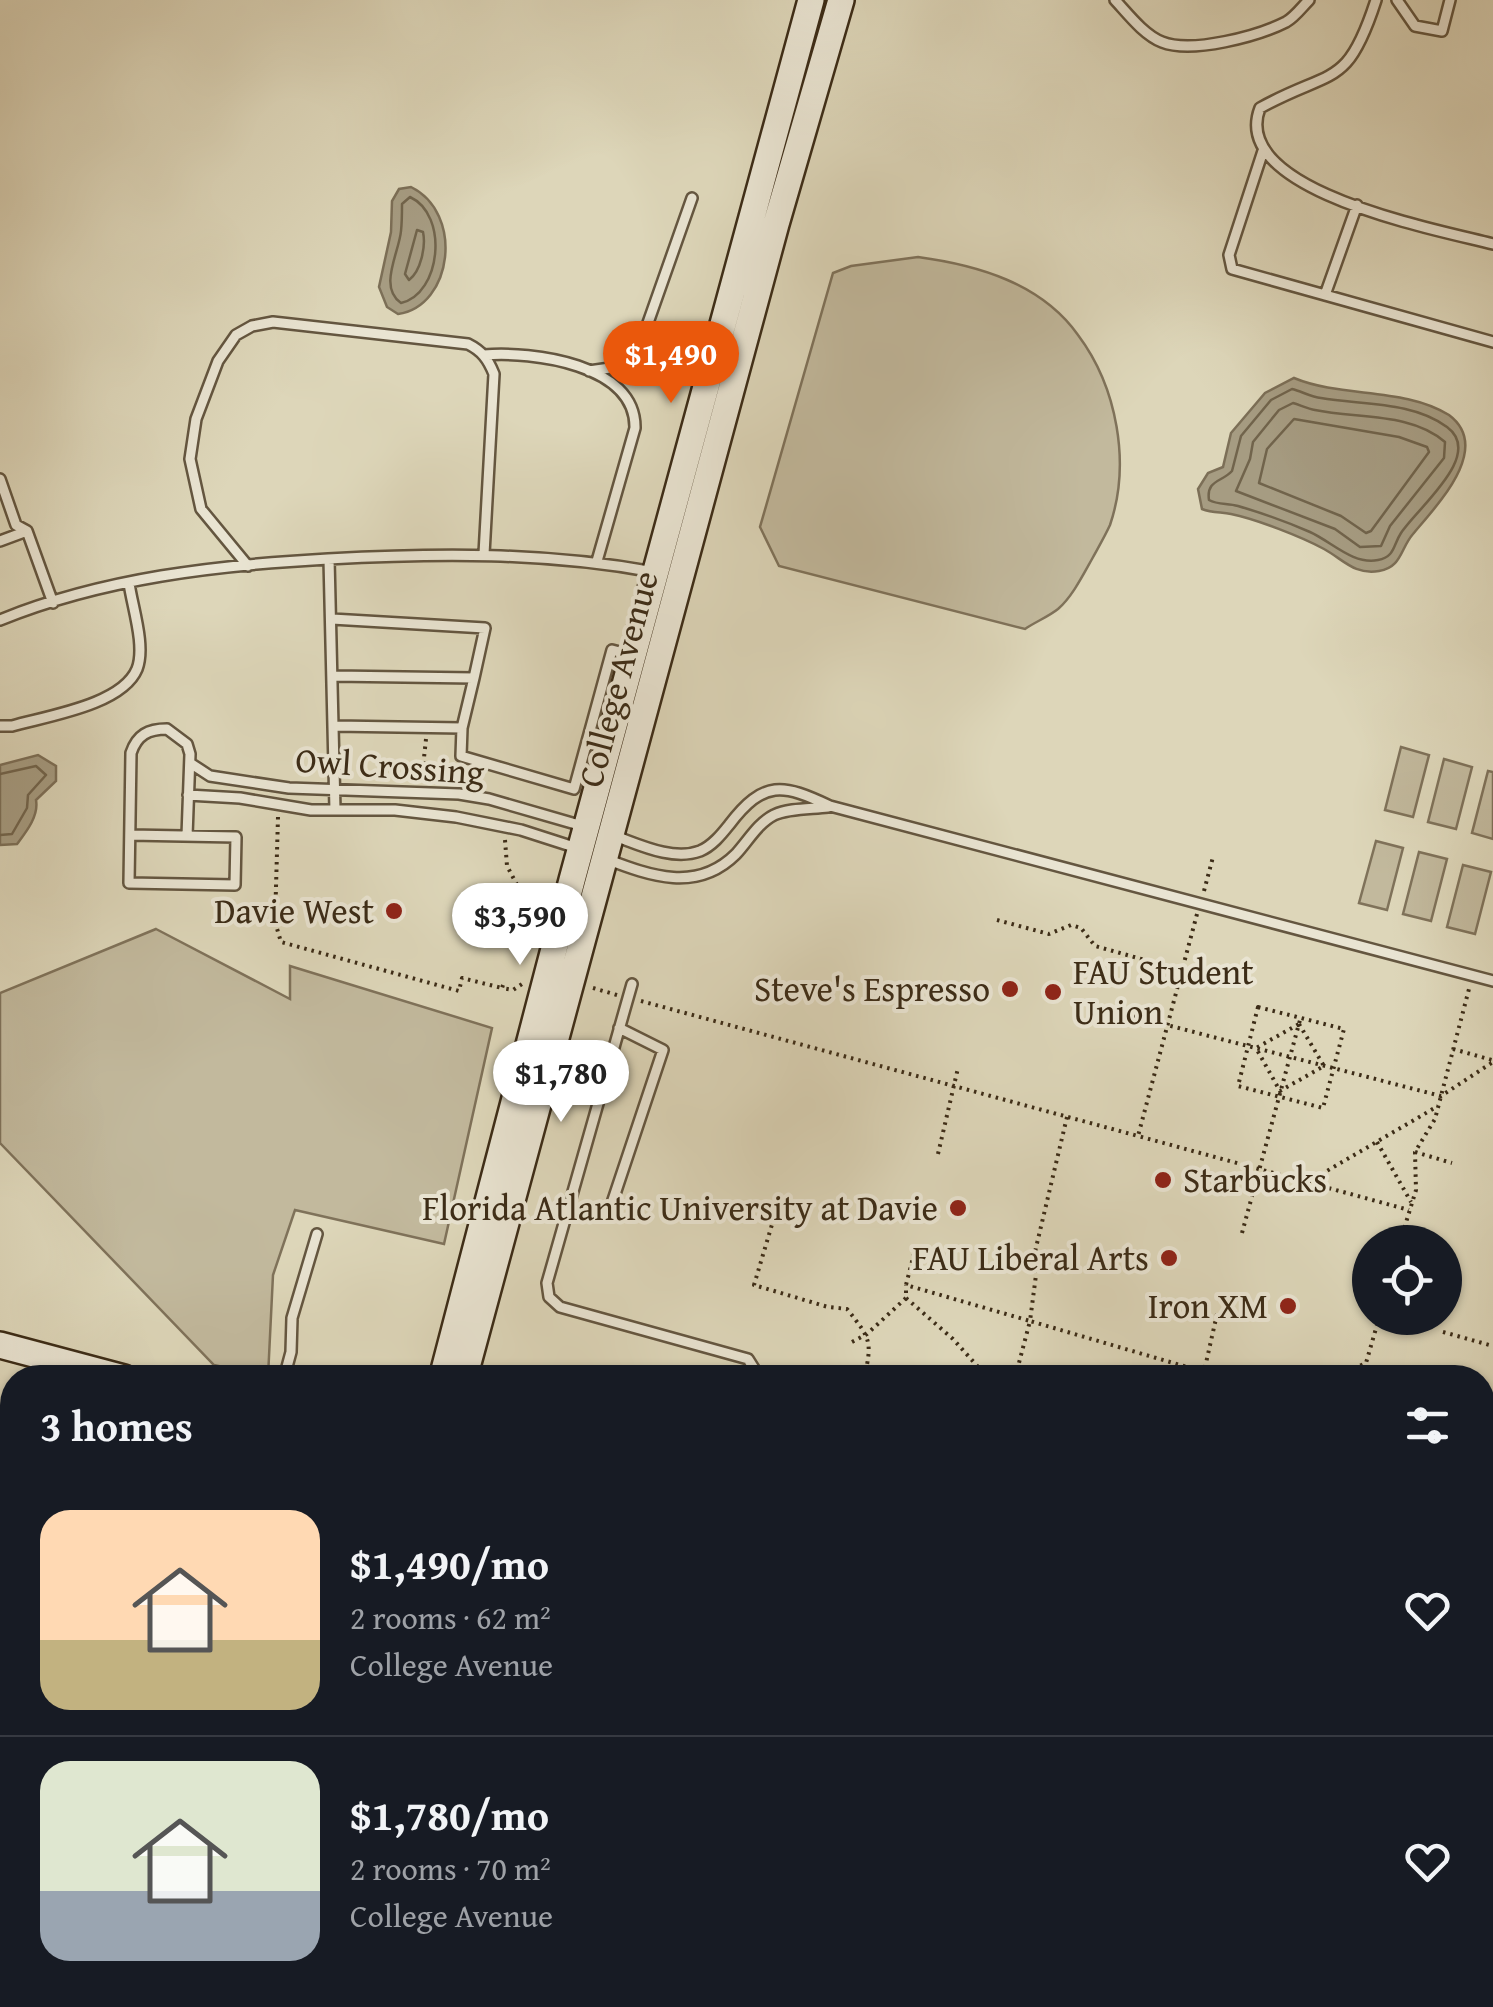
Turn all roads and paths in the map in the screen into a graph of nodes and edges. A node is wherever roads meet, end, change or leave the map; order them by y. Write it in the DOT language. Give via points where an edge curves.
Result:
graph roads {
  1 [pos="811,0"];
  2 [pos="840,0"];
  3 [pos="1114,0"];
  4 [pos="1309,0"];
  5 [pos="1376,0"];
  6 [pos="1398,0"];
  7 [pos="1450,0"];
  8 [pos="1264,150"];
  9 [pos="692,198"];
  10 [pos="1357,204"];
  11 [pos="1493,244"];
  12 [pos="1325,295"];
  13 [pos="1493,342"];
  14 [pos="484,355"];
  15 [pos="586,371"];
  16 [pos="0,478"];
  17 [pos="27,531"];
  18 [pos="694,532"];
  19 [pos="0,541"];
  20 [pos="484,554"];
  21 [pos="328,559"];
  22 [pos="597,562"];
  23 [pos="248,566"];
  24 [pos="654,572"];
  25 [pos="128,583"];
  26 [pos="54,603"];
  27 [pos="332,618"];
  28 [pos="0,620"];
  29 [pos="633,656"];
  30 [pos="334,676"];
  31 [pos="474,678"];
  32 [pos="0,726"];
  33 [pos="335,726"];
  34 [pos="426,728"];
  35 [pos="462,728"];
  36 [pos="190,764"];
  37 [pos="336,790"];
  38 [pos="430,792"];
  39 [pos="188,795"];
  40 [pos="258,801"];
  41 [pos="830,806"];
  42 [pos="336,810"];
  43 [pos="278,814"];
  44 [pos="292,816"];
  45 [pos="130,835"];
  46 [pos="186,836"];
  47 [pos="490,837"];
  48 [pos="584,838"];
  49 [pos="609,847"];
  50 [pos="1212,856"];
  51 [pos="558,890"];
  52 [pos="524,898"];
  53 [pos="1200,905"];
  54 [pos="997,920"];
  55 [pos="492,933"];
  56 [pos="1144,960"];
  57 [pos="1493,982"];
  58 [pos="632,984"];
  59 [pos="588,987"];
  60 [pos="502,988"];
  61 [pos="1469,989"];
  62 [pos="628,998"];
  63 [pos="1105,1009"];
  64 [pos="1300,1021"];
  65 [pos="1168,1026"];
  66 [pos="620,1028"];
  67 [pos="1248,1046"];
  68 [pos="1256,1048"];
  69 [pos="1453,1048"];
  70 [pos="1290,1057"];
  71 [pos="1493,1061"];
  72 [pos="1324,1066"];
  73 [pos="958,1068"];
  74 [pos="1333,1068"];
  75 [pos="954,1084"];
  76 [pos="1280,1094"];
  77 [pos="1441,1096"];
  78 [pos="1438,1106"];
  79 [pos="1068,1116"];
  80 [pos="1138,1136"];
  81 [pos="1377,1142"];
  82 [pos="1415,1152"];
  83 [pos="938,1154"];
  84 [pos="1452,1163"];
  85 [pos="1260,1168"];
  86 [pos="1308,1182"];
  87 [pos="1412,1202"];
  88 [pos="610,1209"];
  89 [pos="1409,1210"];
  90 [pos="776,1211"];
  91 [pos="1405,1225"];
  92 [pos="1242,1233"];
  93 [pos="317,1234"];
  94 [pos="916,1246"];
  95 [pos="906,1285"];
  96 [pos="906,1298"];
  97 [pos="1217,1314"];
  98 [pos="1030,1321"];
  99 [pos="867,1334"];
  100 [pos="1374,1335"];
  101 [pos="1454,1335"];
  102 [pos="852,1342"];
  103 [pos="0,1345"];
  104 [pos="1493,1346"];
  105 [pos="75,1365"];
  106 [pos="288,1365"];
  107 [pos="445,1365"];
  108 [pos="468,1365"];
  109 [pos="751,1365"];
  110 [pos="867,1365"];
  111 [pos="977,1365"];
  112 [pos="1018,1365"];
  113 [pos="1171,1365"];
  114 [pos="1205,1365"];
  115 [pos="1363,1365"];
  1 -- 24 [label="street, College Avenue"];
  2 -- 18 [label="street, College Avenue"];
  3 -- 4 [label="lane" via="1150,35 1183,45 1230,41 1289,20"];
  5 -- 8 [label="lane" via="1360,46 1343,68 1260,108 1255,131"];
  6 -- 7 [label="lane" via="1415,26 1442,31"];
  8 -- 10 [label="lane" via="1318,192"];
  8 -- 12 [label="lane" via="1229,255 1232,269"];
  9 -- 15 [label="lane" via="637,354 617,367"];
  10 -- 11 [label="lane"];
  10 -- 12 [label="lane"];
  12 -- 13 [label="lane"];
  14 -- 15 [label="lane" via="536,355"];
  14 -- 20 [label="lane" via="494,374"];
  14 -- 23 [label="lane" via="468,344 273,322 236,334 196,419 190,459 201,509"];
  15 -- 22 [label="lane" via="620,388 635,415"];
  16 -- 17 [label="lane" via="16,525"];
  17 -- 19 [label="lane"];
  17 -- 26 [label="lane"];
  18 -- 24 [label="lane" via="669,565"];
  18 -- 49 [label="street, College Avenue"];
  20 -- 21 [label="lane"];
  20 -- 22 [label="lane"];
  21 -- 23 [label="lane"];
  21 -- 27 [label="lane"];
  22 -- 24 [label="lane"];
  23 -- 25 [label="lane"];
  24 -- 29 [label="street, College Avenue"];
  25 -- 26 [label="lane"];
  25 -- 32 [label="lane" via="138,667 127,683 114,696"];
  26 -- 28 [label="lane"];
  27 -- 30 [label="lane"];
  27 -- 31 [label="lane" via="485,628"];
  29 -- 35 [label="lane" via="612,650 574,789 462,756"];
  29 -- 48 [label="street, College Avenue"];
  30 -- 31 [label="lane"];
  30 -- 33 [label="lane"];
  31 -- 35 [label="lane"];
  33 -- 34 [label="lane"];
  33 -- 37 [label="lane"];
  34 -- 35 [label="lane"];
  34 -- 38 [label="path"];
  36 -- 37 [label="lane, Owl Crossing" via="210,776"];
  36 -- 39 [label="lane"];
  36 -- 45 [label="lane" via="188,744 167,729 144,732 134,743"];
  37 -- 38 [label="lane, Owl Crossing"];
  37 -- 42 [label="lane"];
  38 -- 48 [label="lane, Owl Crossing" via="490,800"];
  39 -- 40 [label="lane, Owl Crossing"];
  39 -- 46 [label="lane"];
  40 -- 42 [label="lane, Owl Crossing"];
  40 -- 43 [label="path" via="256,810"];
  41 -- 49 [label="lane" via="777,788 750,801 702,850"];
  41 -- 49 [label="lane" via="776,814 722,866 690,878 644,873"];
  41 -- 53 [label="lane"];
  42 -- 48 [label="lane, Owl Crossing" via="395,810"];
  43 -- 44 [label="path"];
  43 -- 60 [label="path" via="275,922 281,942 459,991 462,978"];
  45 -- 46 [label="lane"];
  45 -- 46 [label="lane" via="129,883 235,885 236,836"];
  47 -- 52 [label="path" via="505,840 507,866"];
  48 -- 49 [label="lane"];
  48 -- 49 [label="lane"];
  48 -- 107 [label="street, College Avenue"];
  49 -- 108 [label="street, College Avenue"];
  50 -- 53 [label="path"];
  51 -- 52 [label="path"];
  52 -- 55 [label="path"];
  53 -- 57 [label="lane"];
  53 -- 65 [label="path"];
  54 -- 56 [label="path" via="1049,934 1071,925 1095,946"];
  58 -- 62 [label="lane"];
  59 -- 62 [label="path"];
  61 -- 69 [label="path"];
  62 -- 66 [label="lane"];
  62 -- 75 [label="path"];
  63 -- 65 [label="path"];
  64 -- 67 [label="path" via="1258,1007"];
  64 -- 68 [label="path"];
  64 -- 70 [label="path"];
  64 -- 72 [label="path"];
  64 -- 74 [label="path" via="1344,1029"];
  65 -- 67 [label="path"];
  65 -- 80 [label="path"];
  66 -- 88 [label="lane" via="662,1050"];
  66 -- 109 [label="lane" via="548,1297 560,1307"];
  67 -- 68 [label="path"];
  67 -- 76 [label="path" via="1238,1086"];
  68 -- 70 [label="path"];
  68 -- 76 [label="path"];
  69 -- 71 [label="path"];
  69 -- 77 [label="path"];
  70 -- 72 [label="path"];
  70 -- 76 [label="path"];
  71 -- 77 [label="path"];
  72 -- 74 [label="path"];
  72 -- 76 [label="path"];
  73 -- 75 [label="path"];
  74 -- 76 [label="path" via="1323,1108"];
  74 -- 77 [label="path"];
  75 -- 79 [label="path"];
  75 -- 83 [label="path"];
  76 -- 85 [label="path"];
  77 -- 78 [label="path"];
  78 -- 81 [label="path"];
  78 -- 82 [label="path"];
  79 -- 80 [label="path"];
  79 -- 98 [label="path" via="1034,1256"];
  80 -- 85 [label="path"];
  81 -- 86 [label="path"];
  81 -- 87 [label="path"];
  82 -- 84 [label="path"];
  82 -- 87 [label="path"];
  85 -- 86 [label="path"];
  85 -- 92 [label="path"];
  86 -- 89 [label="path"];
  87 -- 89 [label="path"];
  89 -- 91 [label="path"];
  90 -- 99 [label="path" via="754,1286 848,1309"];
  93 -- 106 [label="lane" via="292,1318"];
  94 -- 95 [label="path"];
  95 -- 96 [label="path"];
  95 -- 98 [label="path"];
  96 -- 99 [label="path"];
  96 -- 111 [label="path"];
  97 -- 114 [label="path"];
  98 -- 112 [label="path"];
  98 -- 113 [label="path"];
  99 -- 102 [label="path"];
  99 -- 110 [label="path"];
  100 -- 115 [label="path"];
  101 -- 104 [label="path"];
  103 -- 105 [label="street"];
}
